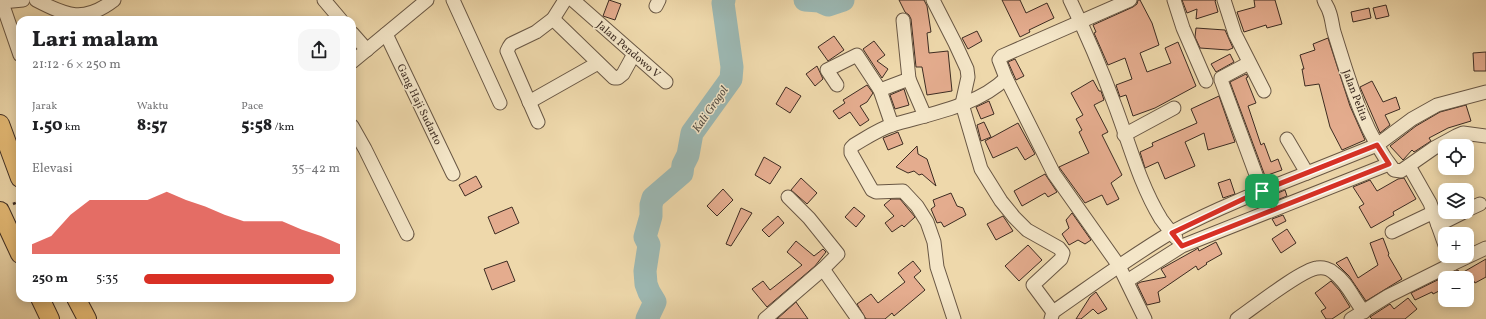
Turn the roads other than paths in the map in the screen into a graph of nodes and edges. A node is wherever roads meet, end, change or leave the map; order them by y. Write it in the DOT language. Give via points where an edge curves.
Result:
graph roads {
  1 [pos="24,0"];
  2 [pos="36,0"];
  3 [pos="114,0"];
  4 [pos="324,0"];
  5 [pos="427,0"];
  6 [pos="453,0"];
  7 [pos="564,0"];
  8 [pos="573,0"];
  9 [pos="932,0"];
  10 [pos="1070,0"];
  11 [pos="1130,0"];
  12 [pos="1174,0"];
  13 [pos="1224,0"];
  14 [pos="1324,0"];
  15 [pos="2,1"];
  16 [pos="338,16"];
  17 [pos="553,20"];
  18 [pos="903,20"];
  19 [pos="1081,22"];
  20 [pos="386,34"];
  21 [pos="356,38"];
  22 [pos="16,43"];
  23 [pos="367,50"];
  24 [pos="634,54"];
  25 [pos="356,59"];
  26 [pos="598,63"];
  27 [pos="1249,63"];
  28 [pos="1006,78"];
  29 [pos="909,79"];
  30 [pos="1206,80"];
  31 [pos="666,82"];
  32 [pos="837,85"];
  33 [pos="880,90"];
  34 [pos="1264,91"];
  35 [pos="1486,92"];
  36 [pos="529,102"];
  37 [pos="500,103"];
  38 [pos="962,104"];
  39 [pos="1174,108"];
  40 [pos="925,116"];
  41 [pos="538,122"];
  42 [pos="0,124"];
  43 [pos="892,125"];
  44 [pos="356,133"];
  45 [pos="1124,135"];
  46 [pos="1486,136"];
  47 [pos="1288,140"];
  48 [pos="1377,145"];
  49 [pos="1389,164"];
  50 [pos="1409,166"];
  51 [pos="16,167"];
  52 [pos="1307,173"];
  53 [pos="453,174"];
  54 [pos="1262,191"];
  55 [pos="788,197"];
  56 [pos="1480,204"];
  57 [pos="1474,207"];
  58 [pos="0,211"];
  59 [pos="1434,212"];
  60 [pos="1450,219"];
  61 [pos="1438,225"];
  62 [pos="1392,232"];
  63 [pos="1172,233"];
  64 [pos="407,234"];
  65 [pos="16,245"];
  66 [pos="1182,246"];
  67 [pos="1486,248"];
  68 [pos="1474,252"];
  69 [pos="1446,263"];
  70 [pos="1119,266"];
  71 [pos="823,270"];
  72 [pos="1127,281"];
  73 [pos="42,302"];
  74 [pos="78,302"];
  75 [pos="1364,312"];
  76 [pos="1052,316"];
  77 [pos="50,319"];
  78 [pos="87,319"];
  79 [pos="765,319"];
  80 [pos="858,319"];
  81 [pos="952,319"];
  82 [pos="1145,319"];
  83 [pos="1237,319"];
  84 [pos="1351,319"];
  1 -- 15 [label="street"];
  2 -- 3 [label="street" via="61,13 74,15 91,13"];
  4 -- 16 [label="street"];
  5 -- 20 [label="street"];
  6 -- 37 [label="street"];
  7 -- 17 [label="street"];
  8 -- 24 [label="street, Jalan Pendowo V"];
  9 -- 38 [label="street" via="967,69 968,77"];
  10 -- 19 [label="street"];
  11 -- 19 [label="street"];
  12 -- 30 [label="street" via="1183,28"];
  13 -- 27 [label="street" via="1235,34"];
  14 -- 48 [label="street, Jalan Pelita" via="1330,11 1349,81"];
  15 -- 22 [label="street"];
  17 -- 26 [label="street"];
  17 -- 36 [label="street" via="509,47 507,51"];
  18 -- 29 [label="street"];
  19 -- 28 [label="street" via="1002,56 999,60"];
  19 -- 45 [label="street" via="1115,104"];
  20 -- 23 [label="street"];
  20 -- 53 [label="street, Gang Haji Sudarto"];
  21 -- 23 [label="street"];
  23 -- 25 [label="street"];
  24 -- 26 [label="street" via="618,78 611,76"];
  24 -- 31 [label="street, Jalan Pendowo V"];
  26 -- 36 [label="street"];
  27 -- 34 [label="street"];
  27 -- 54 [label="street" via="1220,80"];
  28 -- 38 [label="street" via="1000,84"];
  28 -- 70 [label="street" via="1054,174"];
  29 -- 33 [label="street"];
  29 -- 40 [label="street"];
  32 -- 33 [label="street" via="826,70 856,54"];
  33 -- 43 [label="street"];
  35 -- 48 [label="street" via="1438,104 1412,119"];
  36 -- 41 [label="street"];
  38 -- 40 [label="street"];
  38 -- 76 [label="street" via="982,170 1001,201 1028,230 1063,253 1061,259 1033,285"];
  39 -- 45 [label="street"];
  40 -- 43 [label="street"];
  42 -- 51 [label="highway"];
  43 -- 81 [label="street" via="854,145 851,153 874,192 903,191 927,222"];
  44 -- 64 [label="street"];
  45 -- 63 [label="street" via="1146,191"];
  46 -- 50 [label="street" via="1463,133 1434,148"];
  47 -- 52 [label="street"];
  48 -- 49 [label="street, Jalan Pelita"];
  48 -- 52 [label="street"];
  49 -- 50 [label="street" via="1397,171"];
  49 -- 66 [label="street"];
  50 -- 59 [label="street"];
  52 -- 54 [label="street"];
  54 -- 63 [label="street"];
  55 -- 71 [label="street" via="837,252"];
  56 -- 57 [label="street"];
  58 -- 65 [label="highway"];
  59 -- 61 [label="street"];
  59 -- 62 [label="street"];
  60 -- 61 [label="street"];
  63 -- 66 [label="street"];
  63 -- 70 [label="street"];
  66 -- 72 [label="street"];
  67 -- 68 [label="street"];
  69 -- 75 [label="street"];
  70 -- 72 [label="street"];
  70 -- 76 [label="street"];
  71 -- 79 [label="street"];
  71 -- 80 [label="street"];
  72 -- 82 [label="street"];
  73 -- 77 [label="highway"];
  74 -- 78 [label="highway"];
  75 -- 83 [label="street" via="1334,273 1317,268 1297,277"];
  75 -- 84 [label="street"];
}
